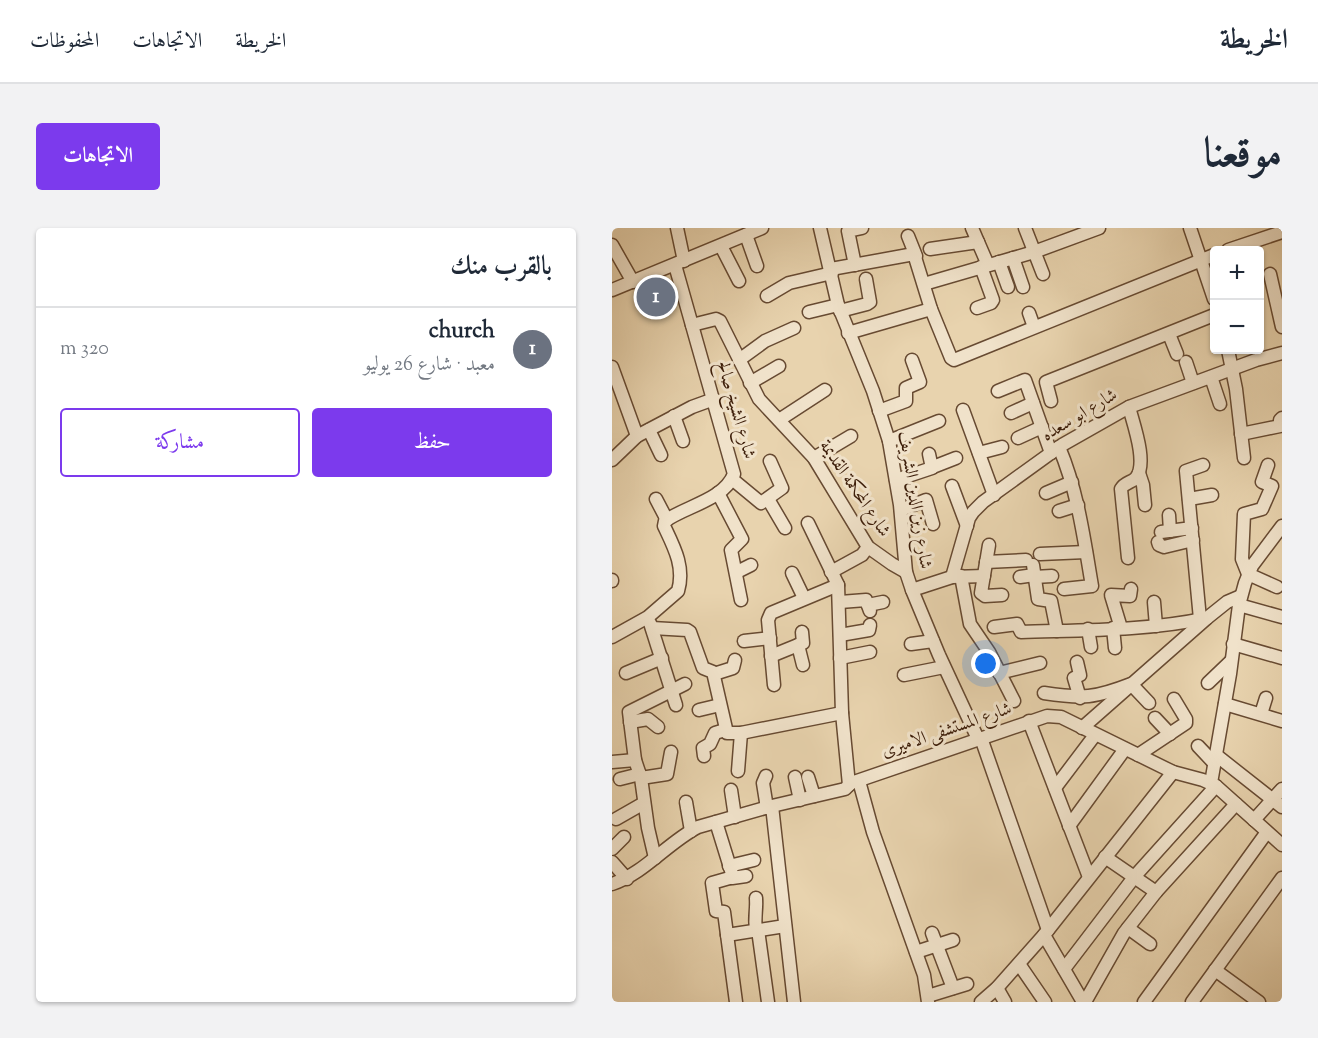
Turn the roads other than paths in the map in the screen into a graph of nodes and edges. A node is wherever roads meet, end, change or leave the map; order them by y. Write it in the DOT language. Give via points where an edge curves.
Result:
graph roads {
  1 [pos="677,228"];
  2 [pos="762,228"];
  3 [pos="820,228"];
  4 [pos="862,228"];
  5 [pos="972,228"];
  6 [pos="1025,228"];
  7 [pos="1099,228"];
  8 [pos="1190,228"];
  9 [pos="1277,231"];
  10 [pos="746,235"];
  11 [pos="908,236"];
  12 [pos="978,242"];
  13 [pos="612,245"];
  14 [pos="721,246"];
  15 [pos="1238,246"];
  16 [pos="930,249"];
  17 [pos="1034,252"];
  18 [pos="916,256"];
  19 [pos="1210,257"];
  20 [pos="1012,258"];
  21 [pos="1202,260"];
  22 [pos="680,263"];
  23 [pos="855,265"];
  24 [pos="989,265"];
  25 [pos="757,266"];
  26 [pos="831,271"];
  27 [pos="1043,273"];
  28 [pos="1270,274"];
  29 [pos="866,279"];
  30 [pos="739,281"];
  31 [pos="633,282"];
  32 [pos="924,284"];
  33 [pos="1210,284"];
  34 [pos="1008,287"];
  35 [pos="1023,287"];
  36 [pos="612,290"];
  37 [pos="768,296"];
  38 [pos="839,308"];
  39 [pos="977,308"];
  40 [pos="931,309"];
  41 [pos="809,312"];
  42 [pos="1029,313"];
  43 [pos="1210,317"];
  44 [pos="692,325"];
  45 [pos="1034,327"];
  46 [pos="1282,327"];
  47 [pos="794,328"];
  48 [pos="848,333"];
  49 [pos="1169,334"];
  50 [pos="1282,353"];
  51 [pos="1228,354"];
  52 [pos="739,360"];
  53 [pos="912,360"];
  54 [pos="612,366"];
  55 [pos="779,366"];
  56 [pos="1232,369"];
  57 [pos="1211,377"];
  58 [pos="750,382"];
  59 [pos="1193,383"];
  60 [pos="825,390"];
  61 [pos="998,392"];
  62 [pos="617,397"];
  63 [pos="714,399"];
  64 [pos="1051,401"];
  65 [pos="1033,403"];
  66 [pos="1220,404"];
  67 [pos="1129,407"];
  68 [pos="963,410"];
  69 [pos="879,411"];
  70 [pos="1011,413"];
  71 [pos="674,416"];
  72 [pos="1282,418"];
  73 [pos="779,420"];
  74 [pos="939,421"];
  75 [pos="1042,427"];
  76 [pos="649,430"];
  77 [pos="1241,434"];
  78 [pos="637,436"];
  79 [pos="851,436"];
  80 [pos="1018,438"];
  81 [pos="683,441"];
  82 [pos="889,441"];
  83 [pos="1002,447"];
  84 [pos="1055,450"];
  85 [pos="979,453"];
  86 [pos="929,454"];
  87 [pos="661,455"];
  88 [pos="814,458"];
  89 [pos="956,458"];
  90 [pos="1244,458"];
  91 [pos="612,460"];
  92 [pos="770,461"];
  93 [pos="1203,465"];
  94 [pos="1268,465"];
  95 [pos="933,467"];
  96 [pos="1139,473"];
  97 [pos="732,479"];
  98 [pos="897,480"];
  99 [pos="1072,482"];
  100 [pos="952,486"];
  101 [pos="718,493"];
  102 [pos="1046,493"];
  103 [pos="994,495"];
  104 [pos="1212,495"];
  105 [pos="656,499"];
  106 [pos="768,499"];
  107 [pos="1189,500"];
  108 [pos="1078,505"];
  109 [pos="1145,505"];
  110 [pos="901,510"];
  111 [pos="1059,511"];
  112 [pos="1168,515"];
  113 [pos="667,520"];
  114 [pos="808,523"];
  115 [pos="933,524"];
  116 [pos="967,526"];
  117 [pos="1282,526"];
  118 [pos="786,528"];
  119 [pos="1192,534"];
  120 [pos="1163,535"];
  121 [pos="989,545"];
  122 [pos="868,547"];
  123 [pos="1086,552"];
  124 [pos="1128,558"];
  125 [pos="1013,560"];
  126 [pos="986,562"];
  127 [pos="751,565"];
  128 [pos="1033,566"];
  129 [pos="737,572"];
  130 [pos="831,572"];
  131 [pos="906,572"];
  132 [pos="792,573"];
  133 [pos="1248,574"];
  134 [pos="957,576"];
  135 [pos="984,576"];
  136 [pos="1052,576"];
  137 [pos="838,585"];
  138 [pos="1277,587"];
  139 [pos="1131,589"];
  140 [pos="912,590"];
  141 [pos="1064,590"];
  142 [pos="1002,595"];
  143 [pos="804,598"];
  144 [pos="741,600"];
  145 [pos="1240,601"];
  146 [pos="840,602"];
  147 [pos="883,602"];
  148 [pos="1154,602"];
  149 [pos="1282,617"];
  150 [pos="1203,619"];
  151 [pos="650,622"];
  152 [pos="870,625"];
  153 [pos="1156,626"];
  154 [pos="994,627"];
  155 [pos="1117,628"];
  156 [pos="1088,629"];
  157 [pos="1057,631"];
  158 [pos="802,632"];
  159 [pos="840,635"];
  160 [pos="612,637"];
  161 [pos="770,638"];
  162 [pos="744,641"];
  163 [pos="933,641"];
  164 [pos="911,644"];
  165 [pos="1233,644"];
  166 [pos="798,645"];
  167 [pos="1091,647"];
  168 [pos="1115,648"];
  169 [pos="870,652"];
  170 [pos="771,656"];
  171 [pos="662,658"];
  172 [pos="840,658"];
  173 [pos="1282,658"];
  174 [pos="735,660"];
  175 [pos="1231,661"];
  176 [pos="1077,662"];
  177 [pos="1040,663"];
  178 [pos="803,665"];
  179 [pos="944,667"];
  180 [pos="626,673"];
  181 [pos="999,673"];
  182 [pos="714,674"];
  183 [pos="904,675"];
  184 [pos="1208,683"];
  185 [pos="685,684"];
  186 [pos="1131,684"];
  187 [pos="774,685"];
  188 [pos="672,690"];
  189 [pos="1044,693"];
  190 [pos="1080,698"];
  191 [pos="1266,698"];
  192 [pos="1174,699"];
  193 [pos="1014,701"];
  194 [pos="1149,703"];
  195 [pos="1225,704"];
  196 [pos="676,705"];
  197 [pos="720,705"];
  198 [pos="699,710"];
  199 [pos="629,711"];
  200 [pos="842,713"];
  201 [pos="1262,714"];
  202 [pos="1155,718"];
  203 [pos="1282,721"];
  204 [pos="1029,722"];
  205 [pos="658,727"];
  206 [pos="1082,728"];
  207 [pos="725,730"];
  208 [pos="741,733"];
  209 [pos="1170,734"];
  210 [pos="1095,735"];
  211 [pos="979,738"];
  212 [pos="1198,746"];
  213 [pos="1125,749"];
  214 [pos="671,752"];
  215 [pos="1138,755"];
  216 [pos="704,756"];
  217 [pos="1215,759"];
  218 [pos="635,760"];
  219 [pos="612,762"];
  220 [pos="738,771"];
  221 [pos="1173,772"];
  222 [pos="640,776"];
  223 [pos="766,776"];
  224 [pos="795,777"];
  225 [pos="808,777"];
  226 [pos="620,779"];
  227 [pos="854,783"];
  228 [pos="1213,785"];
  229 [pos="1055,788"];
  230 [pos="1282,789"];
  231 [pos="732,790"];
  232 [pos="814,796"];
  233 [pos="800,800"];
  234 [pos="686,802"];
  235 [pos="644,803"];
  236 [pos="1277,803"];
  237 [pos="1236,804"];
  238 [pos="769,807"];
  239 [pos="735,817"];
  240 [pos="616,819"];
  241 [pos="1254,820"];
  242 [pos="716,822"];
  243 [pos="1069,826"];
  244 [pos="691,831"];
  245 [pos="1267,832"];
  246 [pos="624,837"];
  247 [pos="1282,845"];
  248 [pos="612,849"];
  249 [pos="1105,857"];
  250 [pos="655,858"];
  251 [pos="754,860"];
  252 [pos="612,862"];
  253 [pos="731,872"];
  254 [pos="746,876"];
  255 [pos="1135,876"];
  256 [pos="1089,877"];
  257 [pos="1282,878"];
  258 [pos="627,879"];
  259 [pos="612,884"];
  260 [pos="1156,892"];
  261 [pos="756,898"];
  262 [pos="786,926"];
  263 [pos="1128,928"];
  264 [pos="757,930"];
  265 [pos="1046,932"];
  266 [pos="932,933"];
  267 [pos="727,935"];
  268 [pos="953,940"];
  269 [pos="1150,944"];
  270 [pos="937,945"];
  271 [pos="916,952"];
  272 [pos="1019,964"];
  273 [pos="1064,969"];
  274 [pos="1215,970"];
  275 [pos="967,984"];
  276 [pos="952,988"];
  277 [pos="997,988"];
  278 [pos="928,999"];
  279 [pos="736,1002"];
  280 [pos="768,1002"];
  281 [pos="794,1002"];
  282 [pos="981,1002"];
  283 [pos="1005,1002"];
  284 [pos="1045,1002"];
  285 [pos="1084,1002"];
  286 [pos="1144,1002"];
  287 [pos="1192,1002"];
  288 [pos="1259,1002"];
  1 -- 22 [label="street, شارع الشيخ صالح"];
  2 -- 10 [label="street"];
  3 -- 26 [label="street, شارع زين الدين الشريف"];
  4 -- 23 [label="street" via="848,231"];
  5 -- 12 [label="street"];
  6 -- 17 [label="street"];
  7 -- 17 [label="street"];
  8 -- 21 [label="street"];
  9 -- 15 [label="street"];
  10 -- 14 [label="street"];
  10 -- 25 [label="street"];
  11 -- 18 [label="street"];
  12 -- 16 [label="street"];
  12 -- 24 [label="street"];
  13 -- 31 [label="street"];
  14 -- 22 [label="street"];
  14 -- 30 [label="street"];
  17 -- 20 [label="street"];
  17 -- 27 [label="street"];
  18 -- 23 [label="street"];
  18 -- 32 [label="street"];
  19 -- 21 [label="street"];
  20 -- 24 [label="street"];
  20 -- 35 [label="street"];
  21 -- 33 [label="street"];
  21 -- 45 [label="street"];
  22 -- 31 [label="street"];
  22 -- 44 [label="street, شارع الشيخ صالح"];
  23 -- 26 [label="street"];
  24 -- 32 [label="street"];
  24 -- 34 [label="street"];
  24 -- 39 [label="street" via="993,300"];
  26 -- 37 [label="street" via="789,283"];
  26 -- 38 [label="street, شارع زين الدين الشريف"];
  28 -- 46 [label="street"];
  29 -- 38 [label="street" via="869,303"];
  31 -- 36 [label="street"];
  32 -- 40 [label="street"];
  38 -- 41 [label="street"];
  38 -- 48 [label="street, شارع زين الدين الشريف"];
  40 -- 45 [label="street" via="952,360 994,338"];
  40 -- 48 [label="street"];
  42 -- 45 [label="street"];
  43 -- 49 [label="street"];
  44 -- 52 [label="street, شارع المحكمة القديمة" via="718,316"];
  44 -- 63 [label="street, شارع الشيخ صالح"];
  47 -- 52 [label="street" via="763,342"];
  48 -- 69 [label="street, شارع زين الدين الشريف"];
  49 -- 59 [label="street"];
  49 -- 64 [label="street" via="1046,382"];
  50 -- 56 [label="street, شارع ابو سعده"];
  51 -- 56 [label="street"];
  52 -- 58 [label="street, شارع المحكمة القديمة"];
  53 -- 69 [label="street" via="920,382 906,388 906,401"];
  54 -- 62 [label="street"];
  55 -- 58 [label="street"];
  56 -- 57 [label="street, شارع ابو سعده"];
  56 -- 77 [label="street"];
  57 -- 59 [label="street, شارع ابو سعده"];
  57 -- 66 [label="street"];
  58 -- 73 [label="street, شارع المحكمة القديمة"];
  59 -- 67 [label="street, شارع ابو سعده"];
  60 -- 73 [label="street"];
  61 -- 65 [label="street" via="1023,380"];
  62 -- 78 [label="street"];
  63 -- 71 [label="street"];
  63 -- 97 [label="street, شارع الشيخ صالح" via="734,468"];
  65 -- 70 [label="street"];
  65 -- 75 [label="street"];
  67 -- 84 [label="street, شارع ابو سعده"];
  67 -- 96 [label="street" via="1139,446"];
  68 -- 85 [label="street"];
  69 -- 82 [label="street, شارع زين الدين الشريف"];
  71 -- 76 [label="street"];
  71 -- 81 [label="street"];
  72 -- 77 [label="street" via="1280,426"];
  73 -- 88 [label="street, شارع المحكمة القديمة"];
  74 -- 82 [label="street"];
  75 -- 80 [label="street"];
  75 -- 84 [label="street"];
  76 -- 78 [label="street"];
  76 -- 87 [label="street"];
  77 -- 90 [label="street"];
  78 -- 91 [label="street"];
  79 -- 88 [label="street"];
  82 -- 98 [label="street, شارع زين الدين الشريف"];
  83 -- 85 [label="street"];
  84 -- 99 [label="street"];
  84 -- 103 [label="street, شارع ابو سعده"];
  85 -- 103 [label="street"];
  86 -- 95 [label="street"];
  88 -- 122 [label="street, شارع المحكمة القديمة"];
  89 -- 95 [label="street"];
  92 -- 106 [label="street" via="782,486"];
  93 -- 107 [label="street" via="1186,471"];
  94 -- 133 [label="street" via="1262,482 1272,486 1262,509 1244,514 1242,559"];
  95 -- 98 [label="street"];
  96 -- 109 [label="street"];
  96 -- 124 [label="street" via="1121,489"];
  97 -- 101 [label="street, شارع الشيخ صالح"];
  97 -- 106 [label="street" via="759,503"];
  98 -- 110 [label="street, شارع زين الدين الشريف"];
  99 -- 102 [label="street"];
  99 -- 108 [label="street"];
  100 -- 116 [label="street"];
  101 -- 113 [label="street, شارع الشيخ صالح"];
  101 -- 129 [label="street" via="742,539 731,549"];
  103 -- 116 [label="street, شارع ابو سعده" via="972,512"];
  104 -- 107 [label="street"];
  105 -- 113 [label="street"];
  106 -- 118 [label="street"];
  107 -- 119 [label="street"];
  108 -- 111 [label="street"];
  108 -- 123 [label="street"];
  110 -- 115 [label="street" via="926,500"];
  110 -- 131 [label="street, شارع زين الدين الشريف"];
  112 -- 120 [label="street"];
  113 -- 151 [label="street" via="664,526 680,566 679,588"];
  114 -- 130 [label="street"];
  116 -- 134 [label="street, شارع ابو سعده"];
  117 -- 133 [label="street"];
  119 -- 120 [label="street"];
  119 -- 120 [label="street" via="1160,547"];
  119 -- 150 [label="street"];
  121 -- 126 [label="street"];
  122 -- 130 [label="street" via="862,555"];
  122 -- 131 [label="street, شارع المحكمة القديمة"];
  123 -- 128 [label="street"];
  123 -- 141 [label="street" via="1091,587"];
  125 -- 126 [label="street"];
  125 -- 128 [label="street"];
  125 -- 128 [label="street" via="1017,575"];
  126 -- 135 [label="street"];
  127 -- 129 [label="street"];
  128 -- 136 [label="street"];
  128 -- 157 [label="street" via="1038,600 1051,601"];
  129 -- 144 [label="street"];
  130 -- 137 [label="street"];
  131 -- 140 [label="street, شارع زين الدين الشريف"];
  132 -- 143 [label="street"];
  133 -- 138 [label="street"];
  133 -- 145 [label="street"];
  134 -- 135 [label="street"];
  134 -- 140 [label="street"];
  134 -- 181 [label="street" via="968,619"];
  135 -- 142 [label="street" via="982,594"];
  137 -- 143 [label="street"];
  137 -- 146 [label="street"];
  139 -- 155 [label="street" via="1130,596 1111,596"];
  140 -- 163 [label="street, شارع زين الدين الشريف"];
  143 -- 161 [label="street" via="771,613"];
  145 -- 149 [label="street"];
  145 -- 150 [label="street" via="1227,602"];
  145 -- 165 [label="street"];
  146 -- 147 [label="street" via="864,599 869,608"];
  146 -- 159 [label="street"];
  148 -- 153 [label="street"];
  150 -- 153 [label="street"];
  150 -- 186 [label="street"];
  151 -- 160 [label="street"];
  151 -- 171 [label="street"];
  151 -- 182 [label="street" via="688,631 703,668"];
  152 -- 159 [label="street" via="869,630"];
  153 -- 155 [label="street"];
  154 -- 157 [label="street" via="1017,624 1021,632"];
  155 -- 156 [label="street"];
  155 -- 168 [label="street"];
  156 -- 157 [label="street"];
  156 -- 167 [label="street"];
  158 -- 166 [label="street" via="804,641"];
  159 -- 172 [label="street"];
  161 -- 162 [label="street"];
  161 -- 170 [label="street"];
  163 -- 164 [label="street"];
  163 -- 179 [label="street, شارع زين الدين الشريف"];
  165 -- 173 [label="street"];
  165 -- 175 [label="street"];
  166 -- 170 [label="street"];
  166 -- 178 [label="street"];
  169 -- 172 [label="street"];
  170 -- 187 [label="street"];
  171 -- 180 [label="street"];
  171 -- 188 [label="street"];
  172 -- 200 [label="street"];
  174 -- 182 [label="street" via="734,668"];
  175 -- 184 [label="street"];
  175 -- 195 [label="street"];
  176 -- 190 [label="street" via="1080,675 1074,678"];
  177 -- 181 [label="street"];
  179 -- 183 [label="street"];
  179 -- 211 [label="street, شارع زين الدين الشريف"];
  181 -- 193 [label="street"];
  182 -- 197 [label="street"];
  185 -- 188 [label="street"];
  186 -- 190 [label="street"];
  186 -- 194 [label="street"];
  186 -- 206 [label="street"];
  188 -- 196 [label="street"];
  188 -- 199 [label="street"];
  189 -- 190 [label="street"];
  191 -- 201 [label="street"];
  192 -- 209 [label="street" via="1186,721"];
  195 -- 201 [label="street"];
  195 -- 217 [label="street"];
  197 -- 198 [label="street"];
  197 -- 207 [label="street"];
  199 -- 205 [label="street"];
  199 -- 218 [label="street"];
  200 -- 208 [label="street"];
  200 -- 227 [label="street"];
  201 -- 203 [label="street"];
  202 -- 209 [label="street"];
  204 -- 206 [label="street, شارع المستشفى الاميرى" via="1053,716"];
  204 -- 211 [label="street, شارع المستشفى الاميرى"];
  204 -- 229 [label="street"];
  206 -- 210 [label="street, شارع المستشفى الاميرى"];
  207 -- 208 [label="street"];
  207 -- 216 [label="street" via="715,733 703,748"];
  208 -- 220 [label="street"];
  209 -- 215 [label="street"];
  210 -- 213 [label="street, شارع المستشفى الاميرى"];
  210 -- 229 [label="street"];
  211 -- 227 [label="street, شارع المستشفى الاميرى"];
  211 -- 265 [label="street, شارع زين الدين الشريف"];
  212 -- 217 [label="street"];
  213 -- 215 [label="street, شارع المستشفى الاميرى"];
  213 -- 243 [label="street"];
  214 -- 222 [label="street" via="667,774"];
  215 -- 221 [label="street, شارع المستشفى الاميرى"];
  217 -- 228 [label="street"];
  217 -- 236 [label="street"];
  218 -- 219 [label="street"];
  218 -- 222 [label="street"];
  221 -- 228 [label="street, شارع المستشفى الاميرى"];
  221 -- 249 [label="street"];
  222 -- 226 [label="street"];
  222 -- 235 [label="street"];
  223 -- 238 [label="street" via="763,783"];
  224 -- 233 [label="street"];
  225 -- 232 [label="street"];
  227 -- 232 [label="street, شارع المستشفى الاميرى"];
  227 -- 271 [label="street"];
  228 -- 237 [label="street, شارع المستشفى الاميرى"];
  228 -- 255 [label="street"];
  229 -- 243 [label="street"];
  230 -- 236 [label="street"];
  231 -- 239 [label="street"];
  232 -- 233 [label="street, شارع المستشفى الاميرى"];
  233 -- 238 [label="street, شارع المستشفى الاميرى"];
  234 -- 244 [label="street"];
  235 -- 240 [label="street"];
  235 -- 250 [label="street"];
  236 -- 241 [label="street"];
  237 -- 241 [label="street, شارع المستشفى الاميرى"];
  237 -- 260 [label="street"];
  238 -- 239 [label="street, شارع المستشفى الاميرى"];
  238 -- 262 [label="street"];
  239 -- 242 [label="street, شارع المستشفى الاميرى"];
  241 -- 245 [label="street, شارع المستشفى الاميرى"];
  242 -- 244 [label="street, شارع المستشفى الاميرى"];
  242 -- 253 [label="street"];
  243 -- 256 [label="street"];
  244 -- 250 [label="street, شارع المستشفى الاميرى"];
  245 -- 247 [label="street, شارع المستشفى الاميرى"];
  245 -- 286 [label="street"];
  246 -- 248 [label="street"];
  249 -- 255 [label="street"];
  249 -- 256 [label="street"];
  250 -- 258 [label="street, شارع المستشفى الاميرى"];
  251 -- 253 [label="street"];
  252 -- 258 [label="street"];
  253 -- 254 [label="street"];
  253 -- 267 [label="street" via="712,883 716,911 724,912"];
  255 -- 260 [label="street"];
  255 -- 273 [label="street"];
  256 -- 265 [label="street"];
  257 -- 274 [label="street"];
  258 -- 259 [label="street, شارع المستشفى الاميرى"];
  260 -- 263 [label="street"];
  261 -- 264 [label="street"];
  262 -- 264 [label="street"];
  262 -- 281 [label="street"];
  263 -- 269 [label="street"];
  263 -- 285 [label="street"];
  264 -- 267 [label="street"];
  264 -- 280 [label="street"];
  265 -- 272 [label="street"];
  265 -- 273 [label="street, شارع زين الدين الشريف"];
  266 -- 270 [label="street"];
  267 -- 279 [label="street"];
  268 -- 270 [label="street"];
  270 -- 271 [label="street"];
  270 -- 276 [label="street"];
  271 -- 278 [label="street"];
  272 -- 277 [label="street"];
  272 -- 284 [label="street"];
  273 -- 285 [label="street, شارع زين الدين الشريف"];
  274 -- 287 [label="street"];
  274 -- 288 [label="street"];
  275 -- 276 [label="street"];
  276 -- 278 [label="street"];
  277 -- 282 [label="street"];
  277 -- 283 [label="street"];
}
